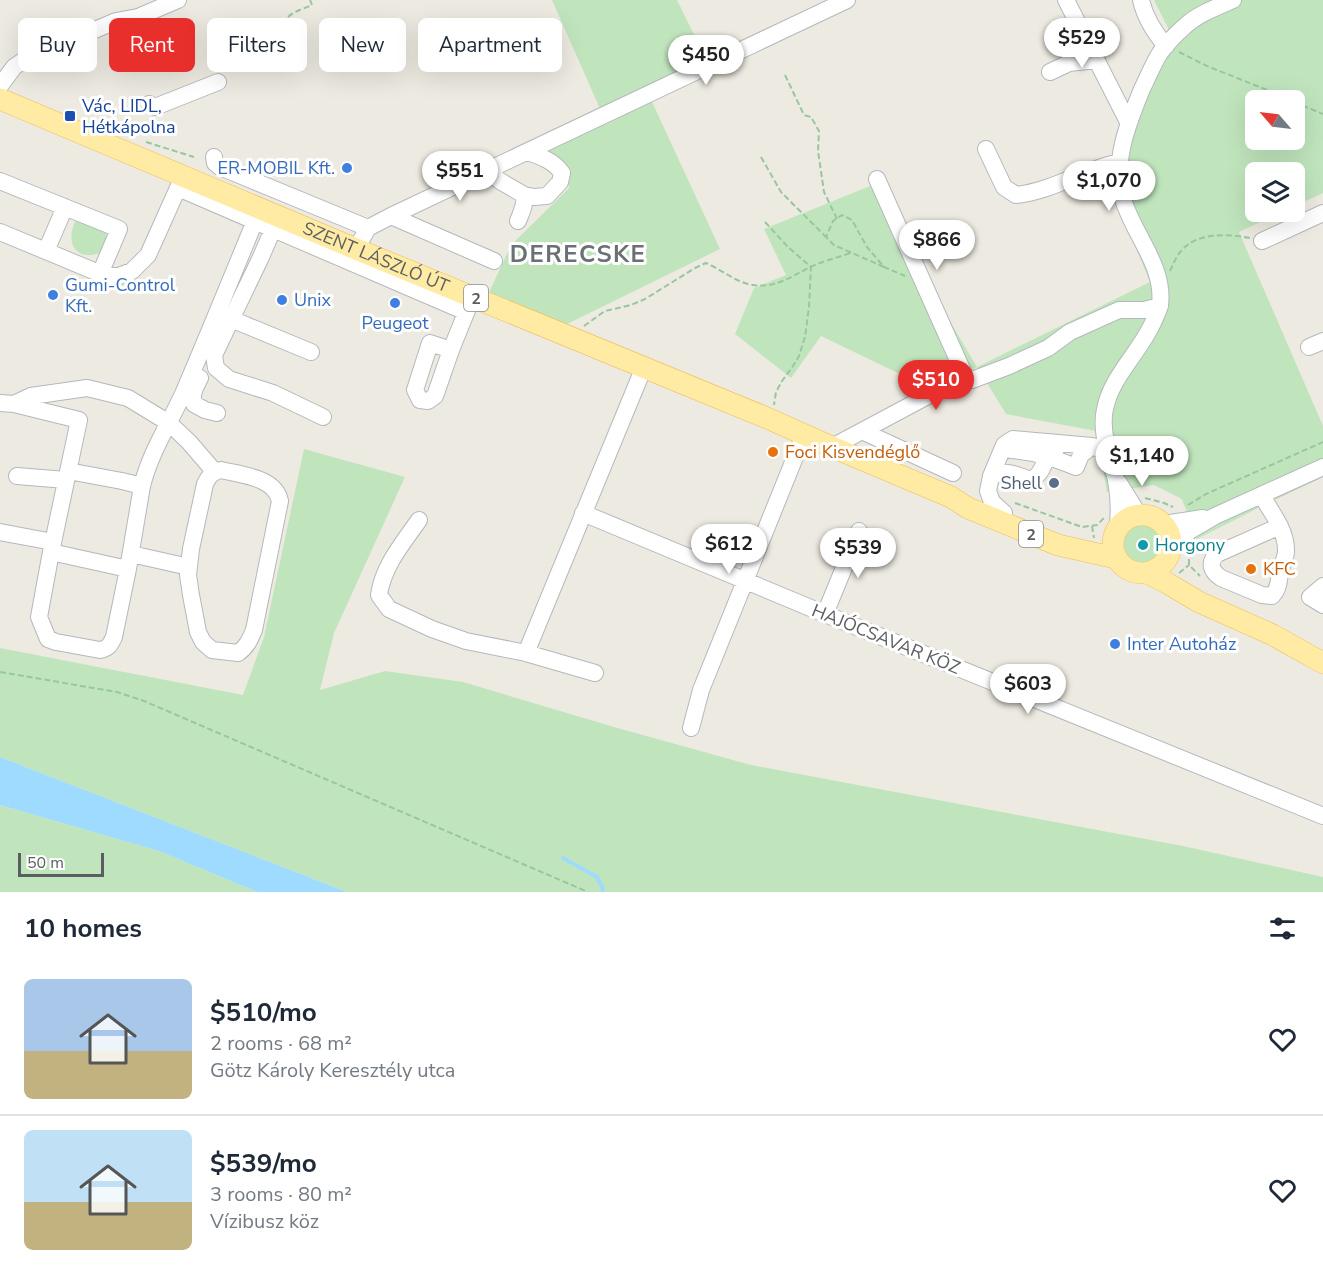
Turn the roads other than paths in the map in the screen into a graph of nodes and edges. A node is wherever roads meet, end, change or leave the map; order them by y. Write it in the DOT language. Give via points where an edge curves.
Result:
graph roads {
  1 [pos="178,0"];
  2 [pos="847,0"];
  3 [pos="1066,0"];
  4 [pos="1141,0"];
  5 [pos="1233,0"];
  6 [pos="1166,46"];
  7 [pos="1096,60"];
  8 [pos="1050,72"];
  9 [pos="218,82"];
  10 [pos="0,86"];
  11 [pos="0,99"];
  12 [pos="149,104"];
  13 [pos="1128,122"];
  14 [pos="986,148"];
  15 [pos="527,152"];
  16 [pos="214,157"];
  17 [pos="1120,162"];
  18 [pos="487,170"];
  19 [pos="877,180"];
  20 [pos="0,181"];
  21 [pos="181,182"];
  22 [pos="524,195"];
  23 [pos="65,207"];
  24 [pos="1323,213"];
  25 [pos="391,216"];
  26 [pos="266,218"];
  27 [pos="518,221"];
  28 [pos="368,228"];
  29 [pos="0,232"];
  30 [pos="1262,241"];
  31 [pos="356,249"];
  32 [pos="46,251"];
  33 [pos="494,261"];
  34 [pos="100,274"];
  35 [pos="469,304"];
  36 [pos="1160,306"];
  37 [pos="231,319"];
  38 [pos="451,350"];
  39 [pos="310,352"];
  40 [pos="214,355"];
  41 [pos="644,367"];
  42 [pos="964,376"];
  43 [pos="7,404"];
  44 [pos="217,413"];
  45 [pos="323,417"];
  46 [pos="169,423"];
  47 [pos="862,431"];
  48 [pos="804,435"];
  49 [pos="1074,444"];
  50 [pos="1092,446"];
  51 [pos="832,447"];
  52 [pos="1048,455"];
  53 [pos="999,456"];
  54 [pos="1323,467"];
  55 [pos="214,471"];
  56 [pos="1113,471"];
  57 [pos="953,473"];
  58 [pos="67,475"];
  59 [pos="17,476"];
  60 [pos="990,484"];
  61 [pos="141,486"];
  62 [pos="1261,495"];
  63 [pos="951,497"];
  64 [pos="1129,504"];
  65 [pos="583,513"];
  66 [pos="1004,513"];
  67 [pos="419,520"];
  68 [pos="1187,521"];
  69 [pos="1164,524"];
  70 [pos="1280,526"];
  71 [pos="859,531"];
  72 [pos="0,532"];
  73 [pos="1115,533"];
  74 [pos="52,547"];
  75 [pos="1171,551"];
  76 [pos="1116,558"];
  77 [pos="130,562"];
  78 [pos="189,567"];
  79 [pos="1147,573"];
  80 [pos="745,581"];
  81 [pos="1323,586"];
  82 [pos="1323,605"];
  83 [pos="825,614"];
  84 [pos="1226,614"];
  85 [pos="526,652"];
  86 [pos="1323,663"];
  87 [pos="595,673"];
  88 [pos="691,728"];
  89 [pos="1323,816"];
  1 -- 10 [label="street" via="24,60"];
  2 -- 15 [label="street"];
  3 -- 7 [label="street"];
  4 -- 6 [label="street" via="1154,32"];
  5 -- 6 [label="street" via="1186,24"];
  6 -- 13 [label="street"];
  7 -- 8 [label="street" via="1069,63"];
  7 -- 13 [label="street"];
  9 -- 12 [label="street" via="155,107"];
  11 -- 21 [label="main road, SZENT LÁSZLÓ ÚT / 2"];
  13 -- 17 [label="street"];
  14 -- 17 [label="street" via="1004,187 1016,195 1030,194"];
  15 -- 18 [label="street"];
  15 -- 22 [label="street" via="558,166 562,173 560,182 547,196"];
  16 -- 28 [label="street" via="220,167"];
  17 -- 36 [label="street" via="1123,201 1152,260 1160,285"];
  18 -- 22 [label="street"];
  18 -- 25 [label="street"];
  19 -- 42 [label="street"];
  20 -- 23 [label="street"];
  21 -- 26 [label="main road, SZENT LÁSZLÓ ÚT / 2"];
  21 -- 34 [label="street" via="148,255 132,271 119,276"];
  22 -- 27 [label="street"];
  23 -- 32 [label="street"];
  23 -- 34 [label="street" via="119,229"];
  24 -- 30 [label="street"];
  25 -- 28 [label="street"];
  25 -- 33 [label="street"];
  26 -- 31 [label="main road, SZENT LÁSZLÓ ÚT / 2"];
  26 -- 35 [label="street"];
  26 -- 37 [label="street"];
  26 -- 46 [label="street"];
  28 -- 31 [label="street"];
  29 -- 32 [label="street"];
  31 -- 35 [label="main road, SZENT LÁSZLÓ ÚT / 2"];
  32 -- 34 [label="street"];
  35 -- 38 [label="street"];
  35 -- 41 [label="main road, SZENT LÁSZLÓ ÚT / 2" via="570,336"];
  36 -- 42 [label="street" via="1119,310 1009,366 972,380"];
  36 -- 56 [label="street" via="1149,333 1122,369 1108,397 1103,426"];
  37 -- 39 [label="street"];
  37 -- 40 [label="street"];
  40 -- 44 [label="street" via="193,390 193,397 195,404"];
  40 -- 45 [label="street" via="216,368 229,379 273,393"];
  41 -- 48 [label="main road, SZENT LÁSZLÓ ÚT / 2"];
  41 -- 65 [label="street"];
  42 -- 47 [label="street" via="935,400"];
  43 -- 46 [label="street" via="31,396 87,388 128,398"];
  43 -- 58 [label="street" via="79,420"];
  46 -- 55 [label="street"];
  46 -- 61 [label="street"];
  47 -- 51 [label="street"];
  47 -- 57 [label="street"];
  48 -- 51 [label="main road, SZENT LÁSZLÓ ÚT / 2"];
  48 -- 80 [label="street"];
  49 -- 50 [label="street"];
  49 -- 52 [label="street"];
  49 -- 53 [label="street" via="1013,439 1004,445"];
  50 -- 52 [label="street" via="1081,455 1076,467"];
  50 -- 56 [label="street" via="1102,450"];
  51 -- 63 [label="main road, SZENT LÁSZLÓ ÚT / 2"];
  52 -- 53 [label="street" via="1011,450"];
  52 -- 60 [label="street" via="1038,476 1031,480 999,472"];
  53 -- 60 [label="street"];
  54 -- 62 [label="street"];
  55 -- 78 [label="street" via="205,484"];
  55 -- 78 [label="street" via="263,480 274,488 280,501 254,630 238,653 212,650 203,642 191,595"];
  56 -- 64 [label="street"];
  58 -- 59 [label="street"];
  58 -- 61 [label="street"];
  58 -- 74 [label="street"];
  60 -- 66 [label="street" via="992,502"];
  61 -- 77 [label="street"];
  62 -- 68 [label="street" via="1215,516"];
  62 -- 70 [label="street"];
  63 -- 66 [label="main road, 2"];
  63 -- 76 [label="main road, 2" via="968,508 1058,545"];
  64 -- 69 [label="main road"];
  64 -- 73 [label="main road, 2" via="1131,517"];
  65 -- 80 [label="street, HAJÓCSAVAR KÖZ"];
  65 -- 85 [label="street"];
  66 -- 73 [label="main road, 2" via="1065,537 1089,540"];
  67 -- 85 [label="street" via="380,584 379,595 389,609 466,642"];
  68 -- 69 [label="street"];
  68 -- 75 [label="street"];
  69 -- 75 [label="main road, 2"];
  70 -- 70 [label="street" via="1217,554 1212,559 1212,570 1221,578 1272,596 1278,590 1286,554"];
  71 -- 83 [label="street"];
  72 -- 74 [label="street"];
  73 -- 76 [label="main road"];
  74 -- 77 [label="street"];
  74 -- 77 [label="street" via="39,617 48,639 56,642 100,650 110,646"];
  75 -- 79 [label="main road" via="1165,564"];
  75 -- 84 [label="main road, 2" via="1179,573"];
  76 -- 79 [label="main road, 2" via="1129,571"];
  77 -- 78 [label="street"];
  79 -- 84 [label="main road, 2"];
  80 -- 83 [label="street, HAJÓCSAVAR KÖZ"];
  80 -- 88 [label="street" via="701,690"];
  81 -- 82 [label="street" via="1310,597"];
  83 -- 89 [label="street, HAJÓCSAVAR KÖZ"];
  84 -- 86 [label="main road, 2"];
  85 -- 87 [label="street"];
}
